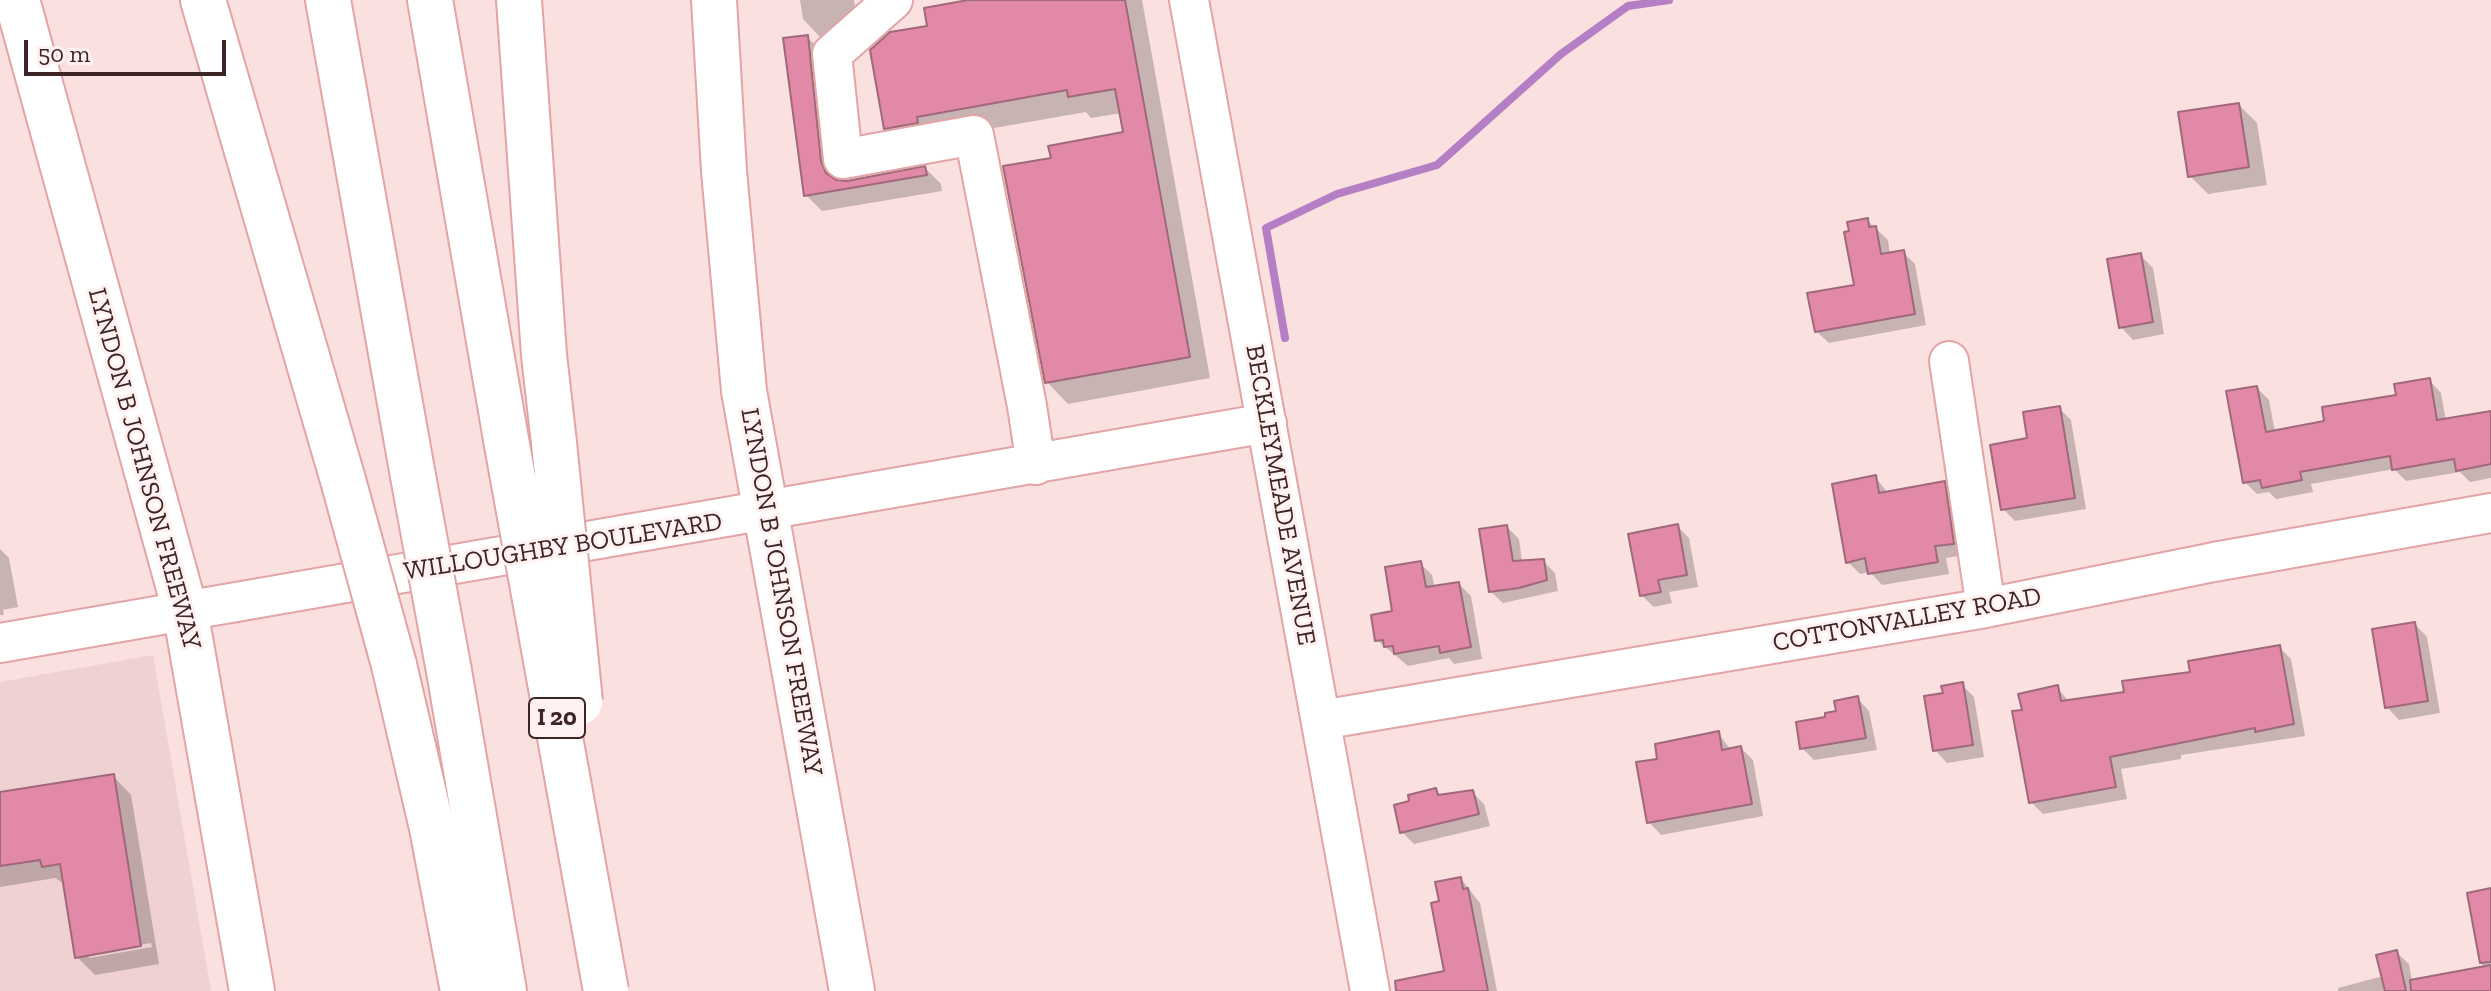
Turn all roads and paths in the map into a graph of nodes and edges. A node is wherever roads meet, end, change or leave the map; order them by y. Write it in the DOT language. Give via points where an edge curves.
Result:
graph roads {
  1 [pos="17,0"];
  2 [pos="203,0"];
  3 [pos="309,0"];
  4 [pos="328,0"];
  5 [pos="430,0"];
  6 [pos="519,0"];
  7 [pos="714,0"];
  8 [pos="893,0"];
  9 [pos="1189,0"];
  10 [pos="387,331"];
  11 [pos="1949,361"];
  12 [pos="1267,423"];
  13 [pos="1036,465"];
  14 [pos="767,513"];
  15 [pos="2491,513"];
  16 [pos="1986,608"];
  17 [pos="185,610"];
  18 [pos="0,643"];
  19 [pos="1321,720"];
  20 [pos="252,991"];
  21 [pos="463,991"];
  22 [pos="504,991"];
  23 [pos="607,991"];
  24 [pos="852,991"];
  25 [pos="1370,991"];
  1 -- 17 [label="main road, LYNDON B JOHNSON FREEWAY"];
  2 -- 21 [label="main road, bridge" via="394,665"];
  3 -- 10 [label="main road"];
  4 -- 10 [label="main road"];
  5 -- 23 [label="main road, I 20, bridge"];
  6 -- 23 [label="main road, bridge" via="542,340"];
  7 -- 14 [label="main road, LYNDON B JOHNSON FREEWAY" via="744,391"];
  8 -- 13 [label="street" via="832,54 843,159 974,135"];
  9 -- 12 [label="street, BECKLEYMEADE AVENUE"];
  10 -- 22 [label="main road, bridge"];
  11 -- 16 [label="street"];
  12 -- 13 [label="street, WILLOUGHBY BOULEVARD"];
  12 -- 19 [label="street, BECKLEYMEADE AVENUE"];
  13 -- 14 [label="street, WILLOUGHBY BOULEVARD"];
  14 -- 17 [label="street, WILLOUGHBY BOULEVARD"];
  14 -- 24 [label="main road, LYNDON B JOHNSON FREEWAY"];
  15 -- 16 [label="street, COTTONVALLEY ROAD"];
  16 -- 19 [label="street, COTTONVALLEY ROAD"];
  17 -- 18 [label="street, WILLOUGHBY BOULEVARD"];
  17 -- 20 [label="main road, LYNDON B JOHNSON FREEWAY"];
  19 -- 25 [label="street, BECKLEYMEADE AVENUE"];
}
